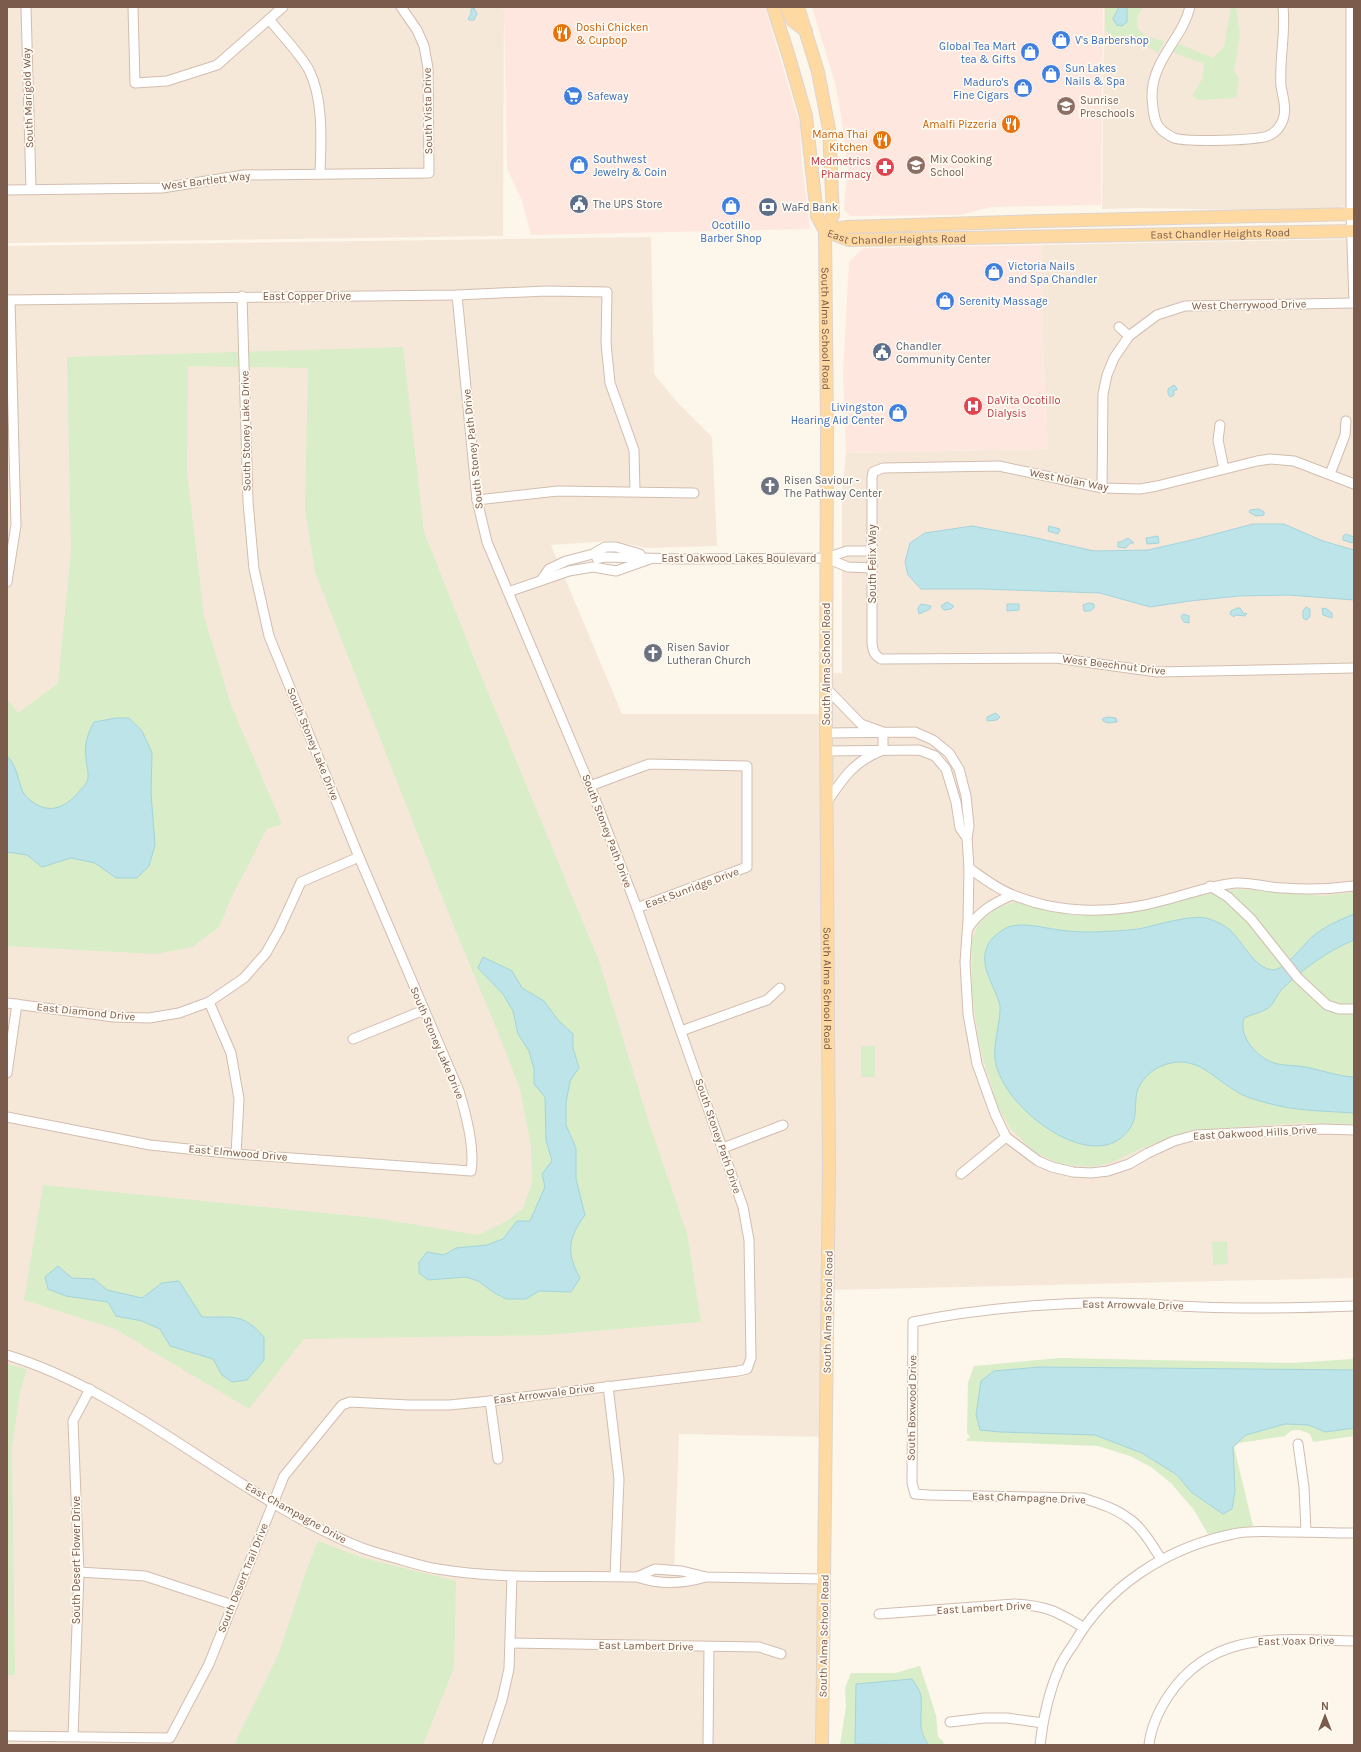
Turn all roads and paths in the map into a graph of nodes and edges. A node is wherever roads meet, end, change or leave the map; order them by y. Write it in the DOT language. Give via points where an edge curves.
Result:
graph roads {
  1 [pos="26,7"];
  2 [pos="133,7"];
  3 [pos="284,7"];
  4 [pos="400,7"];
  5 [pos="773,7"];
  6 [pos="786,7"];
  7 [pos="798,7"];
  8 [pos="1190,7"];
  9 [pos="1283,7"];
  10 [pos="1351,7"];
  11 [pos="269,20"];
  12 [pos="806,31"];
  13 [pos="429,173"];
  14 [pos="320,174"];
  15 [pos="31,189"];
  16 [pos="7,190"];
  17 [pos="1352,214"];
  18 [pos="825,231"];
  19 [pos="1353,231"];
  20 [pos="457,295"];
  21 [pos="242,296"];
  22 [pos="8,300"];
  23 [pos="1354,303"];
  24 [pos="1119,327"];
  25 [pos="1129,336"];
  26 [pos="1346,421"];
  27 [pos="1220,424"];
  28 [pos="1224,469"];
  29 [pos="873,472"];
  30 [pos="1330,474"];
  31 [pos="1354,484"];
  32 [pos="1102,488"];
  33 [pos="635,491"];
  34 [pos="694,493"];
  35 [pos="477,500"];
  36 [pos="872,551"];
  37 [pos="652,558"];
  38 [pos="826,558"];
  39 [pos="596,560"];
  40 [pos="872,568"];
  41 [pos="8,570"];
  42 [pos="542,579"];
  43 [pos="7,582"];
  44 [pos="508,592"];
  45 [pos="876,656"];
  46 [pos="1354,668"];
  47 [pos="826,688"];
  48 [pos="883,732"];
  49 [pos="826,733"];
  50 [pos="926,737"];
  51 [pos="883,750"];
  52 [pos="826,751"];
  53 [pos="923,751"];
  54 [pos="590,786"];
  55 [pos="826,802"];
  56 [pos="967,838"];
  57 [pos="359,858"];
  58 [pos="969,868"];
  59 [pos="1210,886"];
  60 [pos="1354,886"];
  61 [pos="1012,895"];
  62 [pos="637,908"];
  63 [pos="968,928"];
  64 [pos="780,988"];
  65 [pos="209,1002"];
  66 [pos="7,1003"];
  67 [pos="17,1004"];
  68 [pos="1354,1009"];
  69 [pos="424,1010"];
  70 [pos="681,1030"];
  71 [pos="354,1039"];
  72 [pos="7,1073"];
  73 [pos="7,1117"];
  74 [pos="784,1125"];
  75 [pos="1354,1130"];
  76 [pos="1006,1137"];
  77 [pos="723,1148"];
  78 [pos="236,1154"];
  79 [pos="471,1171"];
  80 [pos="961,1174"];
  81 [pos="1354,1306"];
  82 [pos="913,1322"];
  83 [pos="7,1355"];
  84 [pos="747,1369"];
  85 [pos="608,1386"];
  86 [pos="90,1389"];
  87 [pos="490,1401"];
  88 [pos="342,1405"];
  89 [pos="1298,1444"];
  90 [pos="498,1459"];
  91 [pos="915,1494"];
  92 [pos="273,1502"];
  93 [pos="1306,1532"];
  94 [pos="1354,1533"];
  95 [pos="1161,1559"];
  96 [pos="672,1570"];
  97 [pos="79,1572"];
  98 [pos="512,1576"];
  99 [pos="615,1576"];
  100 [pos="637,1577"];
  101 [pos="706,1577"];
  102 [pos="825,1579"];
  103 [pos="672,1582"];
  104 [pos="233,1605"];
  105 [pos="879,1614"];
  106 [pos="1083,1627"];
  107 [pos="1354,1641"];
  108 [pos="510,1643"];
  109 [pos="709,1647"];
  110 [pos="781,1654"];
  111 [pos="950,1722"];
  112 [pos="1043,1723"];
  113 [pos="7,1736"];
  114 [pos="74,1736"];
  115 [pos="487,1745"];
  116 [pos="708,1745"];
  117 [pos="822,1745"];
  118 [pos="1040,1745"];
  119 [pos="1149,1745"];
  1 -- 15 [label="street, South Marigold Way"];
  2 -- 11 [label="street" via="135,83 167,81 217,65"];
  3 -- 11 [label="street"];
  4 -- 13 [label="street, South Vista Drive" via="417,30 424,46 428,68"];
  5 -- 18 [label="main road, South Alma School Road" via="806,116 818,216"];
  6 -- 12 [label="main road" via="792,21"];
  7 -- 12 [label="main road, South Alma School Road"];
  8 -- 9 [label="street" via="1182,30 1164,55 1155,78 1152,96 1154,114 1159,127 1173,138 1189,140 1260,139 1272,135 1281,124 1285,111 1280,63"];
  10 -- 17 [label="street"];
  11 -- 14 [label="street" via="300,57 313,81 320,117"];
  12 -- 18 [label="main road, South Alma School Road" via="818,72 829,129 834,215"];
  13 -- 14 [label="street, West Bartlett Way"];
  14 -- 15 [label="street, West Bartlett Way" via="244,175 162,188"];
  15 -- 16 [label="street, West Bartlett Way"];
  17 -- 18 [label="main road, East Chandler Heights Road" via="846,227"];
  17 -- 19 [label="street"];
  18 -- 19 [label="main road, East Chandler Heights Road" via="849,240"];
  18 -- 38 [label="main road, South Alma School Road"];
  19 -- 23 [label="street"];
  20 -- 21 [label="street, East Copper Drive"];
  20 -- 33 [label="street, East Copper Drive" via="546,291 607,292 606,343 610,383 634,450"];
  20 -- 35 [label="street, South Stoney Path Drive"];
  21 -- 22 [label="street, East Copper Drive"];
  21 -- 57 [label="street, South Stoney Lake Drive" via="248,502 254,569 268,636"];
  22 -- 41 [label="street" via="16,525"];
  23 -- 25 [label="street, West Cherrywood Drive" via="1184,306 1157,315"];
  24 -- 25 [label="street"];
  25 -- 32 [label="street, West Cherrywood Drive" via="1114,358 1103,394"];
  26 -- 30 [label="street" via="1345,435"];
  27 -- 28 [label="street" via="1218,440"];
  28 -- 30 [label="street, West Nolan Way" via="1270,459 1294,461"];
  28 -- 32 [label="street, West Nolan Way" via="1140,489"];
  29 -- 32 [label="street, West Nolan Way" via="883,468 999,466"];
  29 -- 36 [label="street, South Felix Way"];
  30 -- 31 [label="street, West Nolan Way"];
  33 -- 34 [label="street"];
  33 -- 35 [label="street" via="558,491"];
  35 -- 44 [label="street, South Stoney Path Drive" via="487,542"];
  36 -- 38 [label="street, East Oakwood Lakes Boulevard" via="847,552"];
  36 -- 40 [label="street, South Felix Way"];
  37 -- 38 [label="street, East Oakwood Lakes Boulevard"];
  37 -- 39 [label="street, East Oakwood Lakes Boulevard" via="604,557"];
  37 -- 39 [label="street, East Oakwood Lakes Boulevard" via="616,571"];
  38 -- 40 [label="street, East Oakwood Lakes Boulevard" via="848,568"];
  38 -- 47 [label="main road, South Alma School Road"];
  39 -- 42 [label="street, East Oakwood Lakes Boulevard"];
  39 -- 42 [label="street, East Oakwood Lakes Boulevard" via="582,557 566,561 549,569"];
  40 -- 45 [label="street, South Felix Way" via="872,642"];
  41 -- 43 [label="street"];
  42 -- 44 [label="street, East Oakwood Lakes Boulevard"];
  44 -- 54 [label="street, South Stoney Path Drive"];
  45 -- 46 [label="street, West Beechnut Drive" via="881,659 1056,658 1157,672"];
  47 -- 48 [label="street, East Oakwood Hills Drive" via="861,724"];
  47 -- 49 [label="main road, South Alma School Road"];
  48 -- 49 [label="street, East Oakwood Hills Drive"];
  48 -- 50 [label="street, East Oakwood Hills Drive" via="915,732"];
  48 -- 51 [label="street"];
  49 -- 52 [label="main road, South Alma School Road"];
  50 -- 53 [label="street"];
  50 -- 56 [label="street, East Oakwood Hills Drive" via="949,753 958,769 966,796 969,826"];
  51 -- 52 [label="street"];
  51 -- 53 [label="street"];
  51 -- 55 [label="street" via="858,762"];
  52 -- 55 [label="main road, South Alma School Road"];
  53 -- 56 [label="street, East Oakwood Hills Drive" via="935,756 946,769 956,802 960,828"];
  54 -- 62 [label="street, South Stoney Path Drive"];
  54 -- 62 [label="street, East Sunridge Drive" via="649,764 747,766 747,868"];
  55 -- 102 [label="main road, South Alma School Road" via="829,1168"];
  56 -- 58 [label="street, East Oakwood Hills Drive"];
  57 -- 65 [label="street, East Diamond Drive" via="301,882 266,953 244,978"];
  57 -- 69 [label="street, South Stoney Lake Drive"];
  58 -- 61 [label="street"];
  58 -- 63 [label="street, East Oakwood Hills Drive"];
  59 -- 60 [label="street" via="1238,883 1321,890"];
  59 -- 61 [label="street" via="1123,910 1079,910 1037,903"];
  59 -- 68 [label="street" via="1228,897 1251,919 1298,978 1326,1005 1339,1009"];
  61 -- 63 [label="street" via="988,906"];
  62 -- 70 [label="street, South Stoney Path Drive"];
  63 -- 76 [label="street, East Oakwood Hills Drive" via="966,984 974,1050 993,1109"];
  64 -- 70 [label="street" via="767,1000"];
  65 -- 67 [label="street, East Diamond Drive" via="179,1013 149,1018 114,1017"];
  65 -- 78 [label="street" via="231,1053 234,1068 239,1099"];
  66 -- 67 [label="street, East Diamond Drive"];
  67 -- 72 [label="street"];
  69 -- 71 [label="street"];
  69 -- 79 [label="street, South Stoney Lake Drive" via="465,1110 473,1160"];
  70 -- 77 [label="street, South Stoney Path Drive"];
  73 -- 78 [label="street, East Elmwood Drive" via="150,1144"];
  74 -- 77 [label="street"];
  75 -- 76 [label="street, East Oakwood Hills Drive" via="1321,1129 1196,1135 1174,1141 1129,1164 1091,1173 1052,1167 1038,1161"];
  76 -- 80 [label="street"];
  77 -- 84 [label="street, South Stoney Path Drive" via="743,1207 749,1240 751,1358"];
  78 -- 79 [label="street, East Elmwood Drive"];
  81 -- 82 [label="street, East Arrowvale Drive" via="1257,1308 1086,1303 1008,1307"];
  82 -- 91 [label="street, South Boxwood Drive" via="912,1483"];
  83 -- 86 [label="street, East Champagne Drive"];
  84 -- 85 [label="street, East Arrowvale Drive"];
  85 -- 87 [label="street, East Arrowvale Drive"];
  85 -- 99 [label="street" via="619,1479"];
  86 -- 92 [label="street, East Champagne Drive"];
  86 -- 97 [label="street, South Desert Flower Drive" via="74,1421"];
  87 -- 88 [label="street, East Arrowvale Drive" via="449,1405 350,1402"];
  87 -- 90 [label="street"];
  88 -- 92 [label="street, South Desert Trail Drive" via="284,1476"];
  89 -- 93 [label="street" via="1304,1487"];
  91 -- 95 [label="street, East Champagne Drive" via="1083,1498 1105,1505 1129,1518"];
  92 -- 98 [label="street, East Champagne Drive" via="324,1531 363,1549 436,1569"];
  92 -- 104 [label="street, South Desert Trail Drive"];
  93 -- 94 [label="street"];
  93 -- 95 [label="street" via="1258,1531 1234,1534 1203,1542"];
  95 -- 106 [label="street" via="1126,1582 1105,1601"];
  96 -- 100 [label="street, East Champagne Drive" via="655,1570"];
  96 -- 101 [label="street, East Champagne Drive" via="682,1570"];
  96 -- 103 [label="street"];
  97 -- 104 [label="street" via="145,1576"];
  97 -- 114 [label="street, South Desert Flower Drive"];
  98 -- 99 [label="street, East Champagne Drive"];
  98 -- 108 [label="street"];
  99 -- 100 [label="street, East Champagne Drive"];
  100 -- 103 [label="street, East Champagne Drive" via="654,1582"];
  101 -- 102 [label="street, East Champagne Drive"];
  101 -- 103 [label="street, East Champagne Drive" via="686,1583"];
  102 -- 117 [label="main road, South Alma School Road"];
  104 -- 114 [label="street, South Desert Trail Drive" via="209,1664 170,1738"];
  105 -- 106 [label="street, East Lambert Drive" via="1015,1604 1035,1605 1054,1610"];
  106 -- 112 [label="street" via="1061,1665 1051,1690"];
  107 -- 119 [label="street, East Voax Drive" via="1275,1639 1244,1643 1215,1653 1176,1684 1160,1708 1150,1734"];
  108 -- 109 [label="street, East Lambert Drive"];
  108 -- 115 [label="street" via="509,1669"];
  109 -- 110 [label="street, East Lambert Drive" via="759,1647"];
  109 -- 116 [label="street"];
  111 -- 112 [label="street" via="1007,1718"];
  112 -- 118 [label="street"];
  113 -- 114 [label="street"];
}
